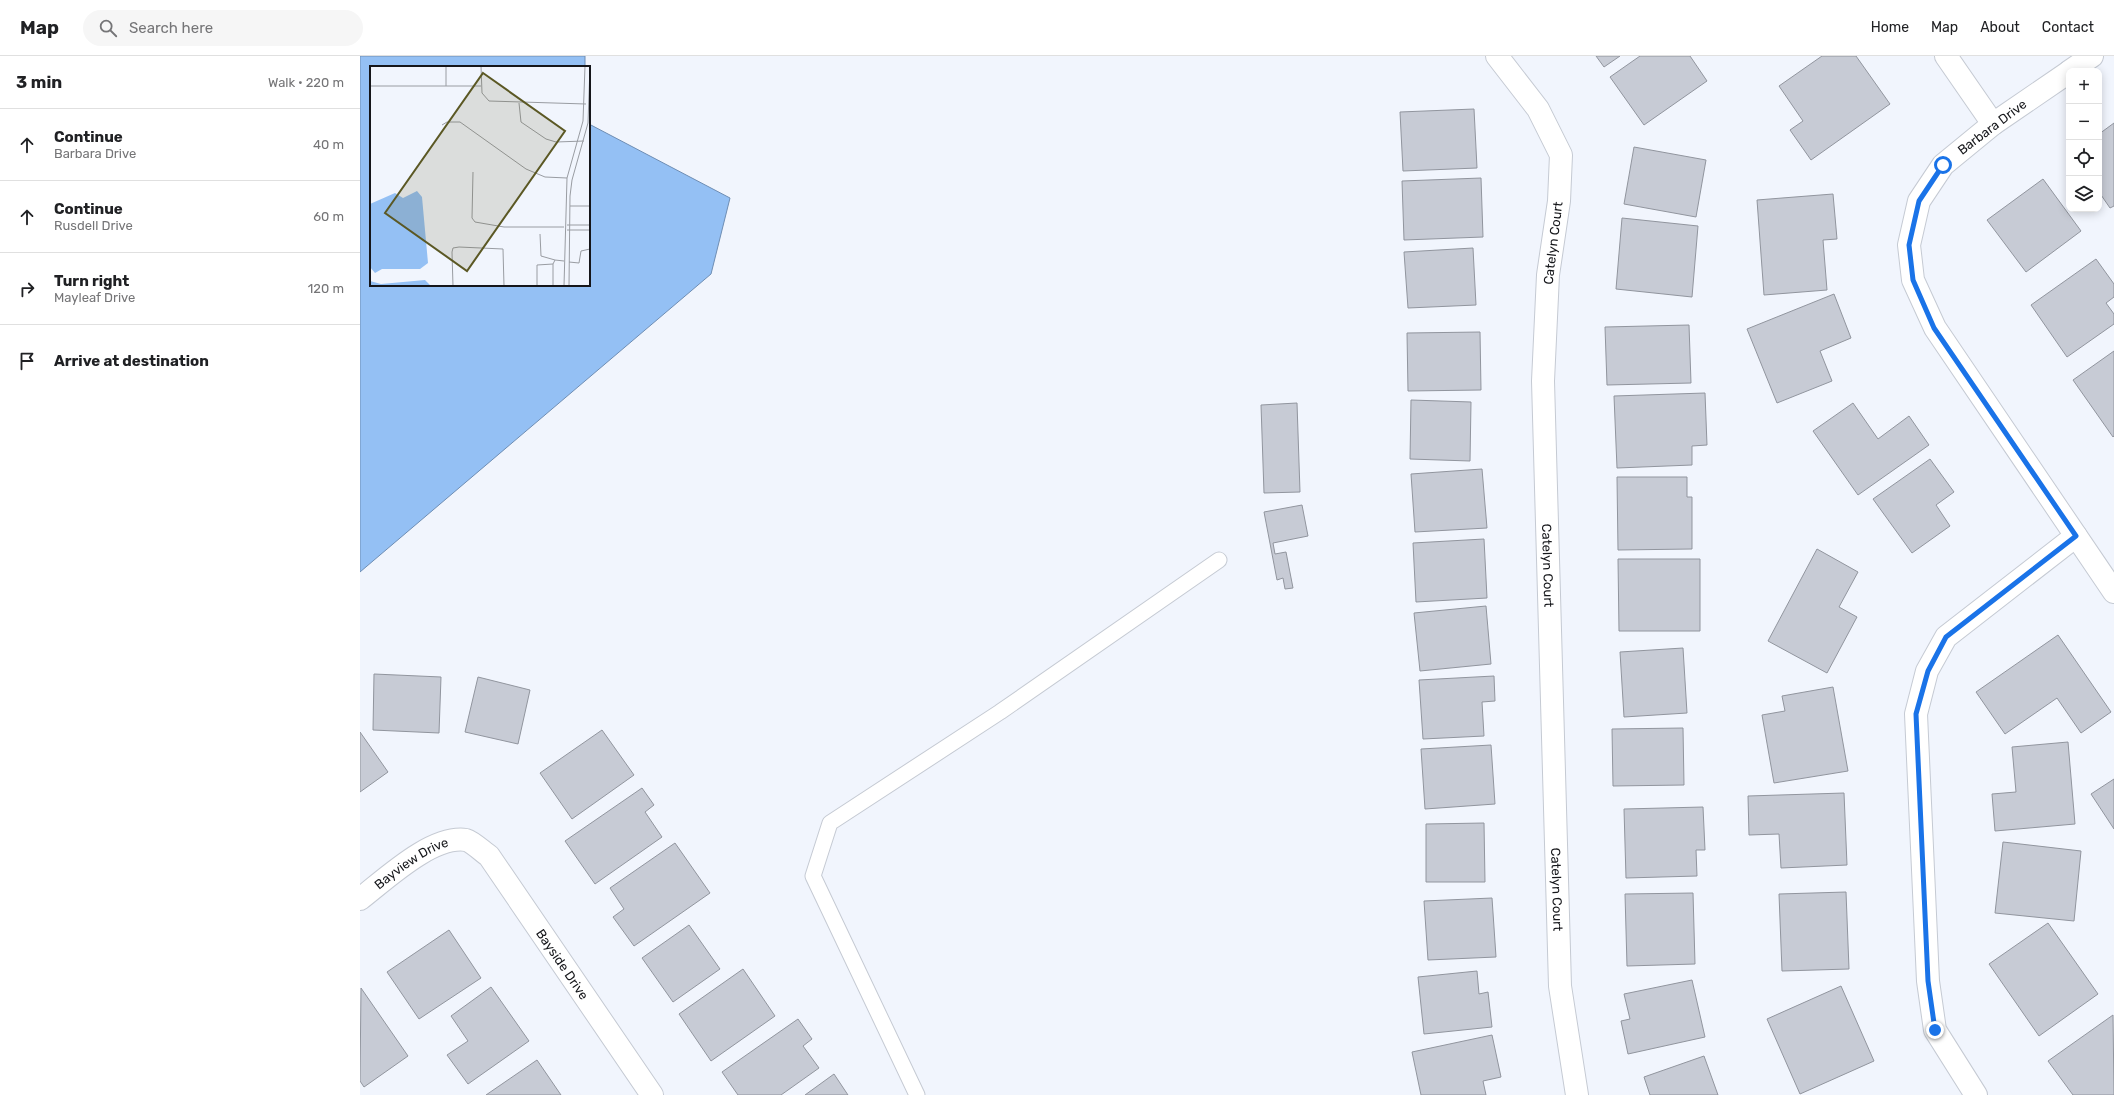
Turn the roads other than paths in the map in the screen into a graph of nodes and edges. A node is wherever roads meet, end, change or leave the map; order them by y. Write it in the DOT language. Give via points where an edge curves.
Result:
graph roads {
  1 [pos="1497,56"];
  2 [pos="1946,56"];
  3 [pos="2092,56"];
  4 [pos="2074,68"];
  5 [pos="2066,74"];
  6 [pos="1993,124"];
  7 [pos="2076,536"];
  8 [pos="1219,560"];
  9 [pos="2114,592"];
  10 [pos="467,840"];
  11 [pos="360,899"];
  12 [pos="652,1095"];
  13 [pos="917,1095"];
  14 [pos="1576,1095"];
  15 [pos="1976,1095"];
  1 -- 14 [label="street, Catelyn Court" via="1538,109 1561,155 1559,201 1548,276 1543,381 1560,986"];
  2 -- 6 [label="street"];
  3 -- 4 [label="street, Barbara Drive"];
  5 -- 6 [label="street, Barbara Drive"];
  6 -- 7 [label="street, Barbara Drive" via="1943,165 1919,201 1909,245 1913,280 1934,328"];
  7 -- 9 [label="street, Barbara Drive"];
  7 -- 15 [label="street" via="1946,637 1928,671 1916,714 1928,981 1935,1030"];
  8 -- 13 [label="lane" via="1000,712 830,823 813,876"];
  10 -- 11 [label="street, Bayview Drive" via="442,842 425,850"];
  10 -- 12 [label="street, Bayside Drive" via="489,856"];
}
